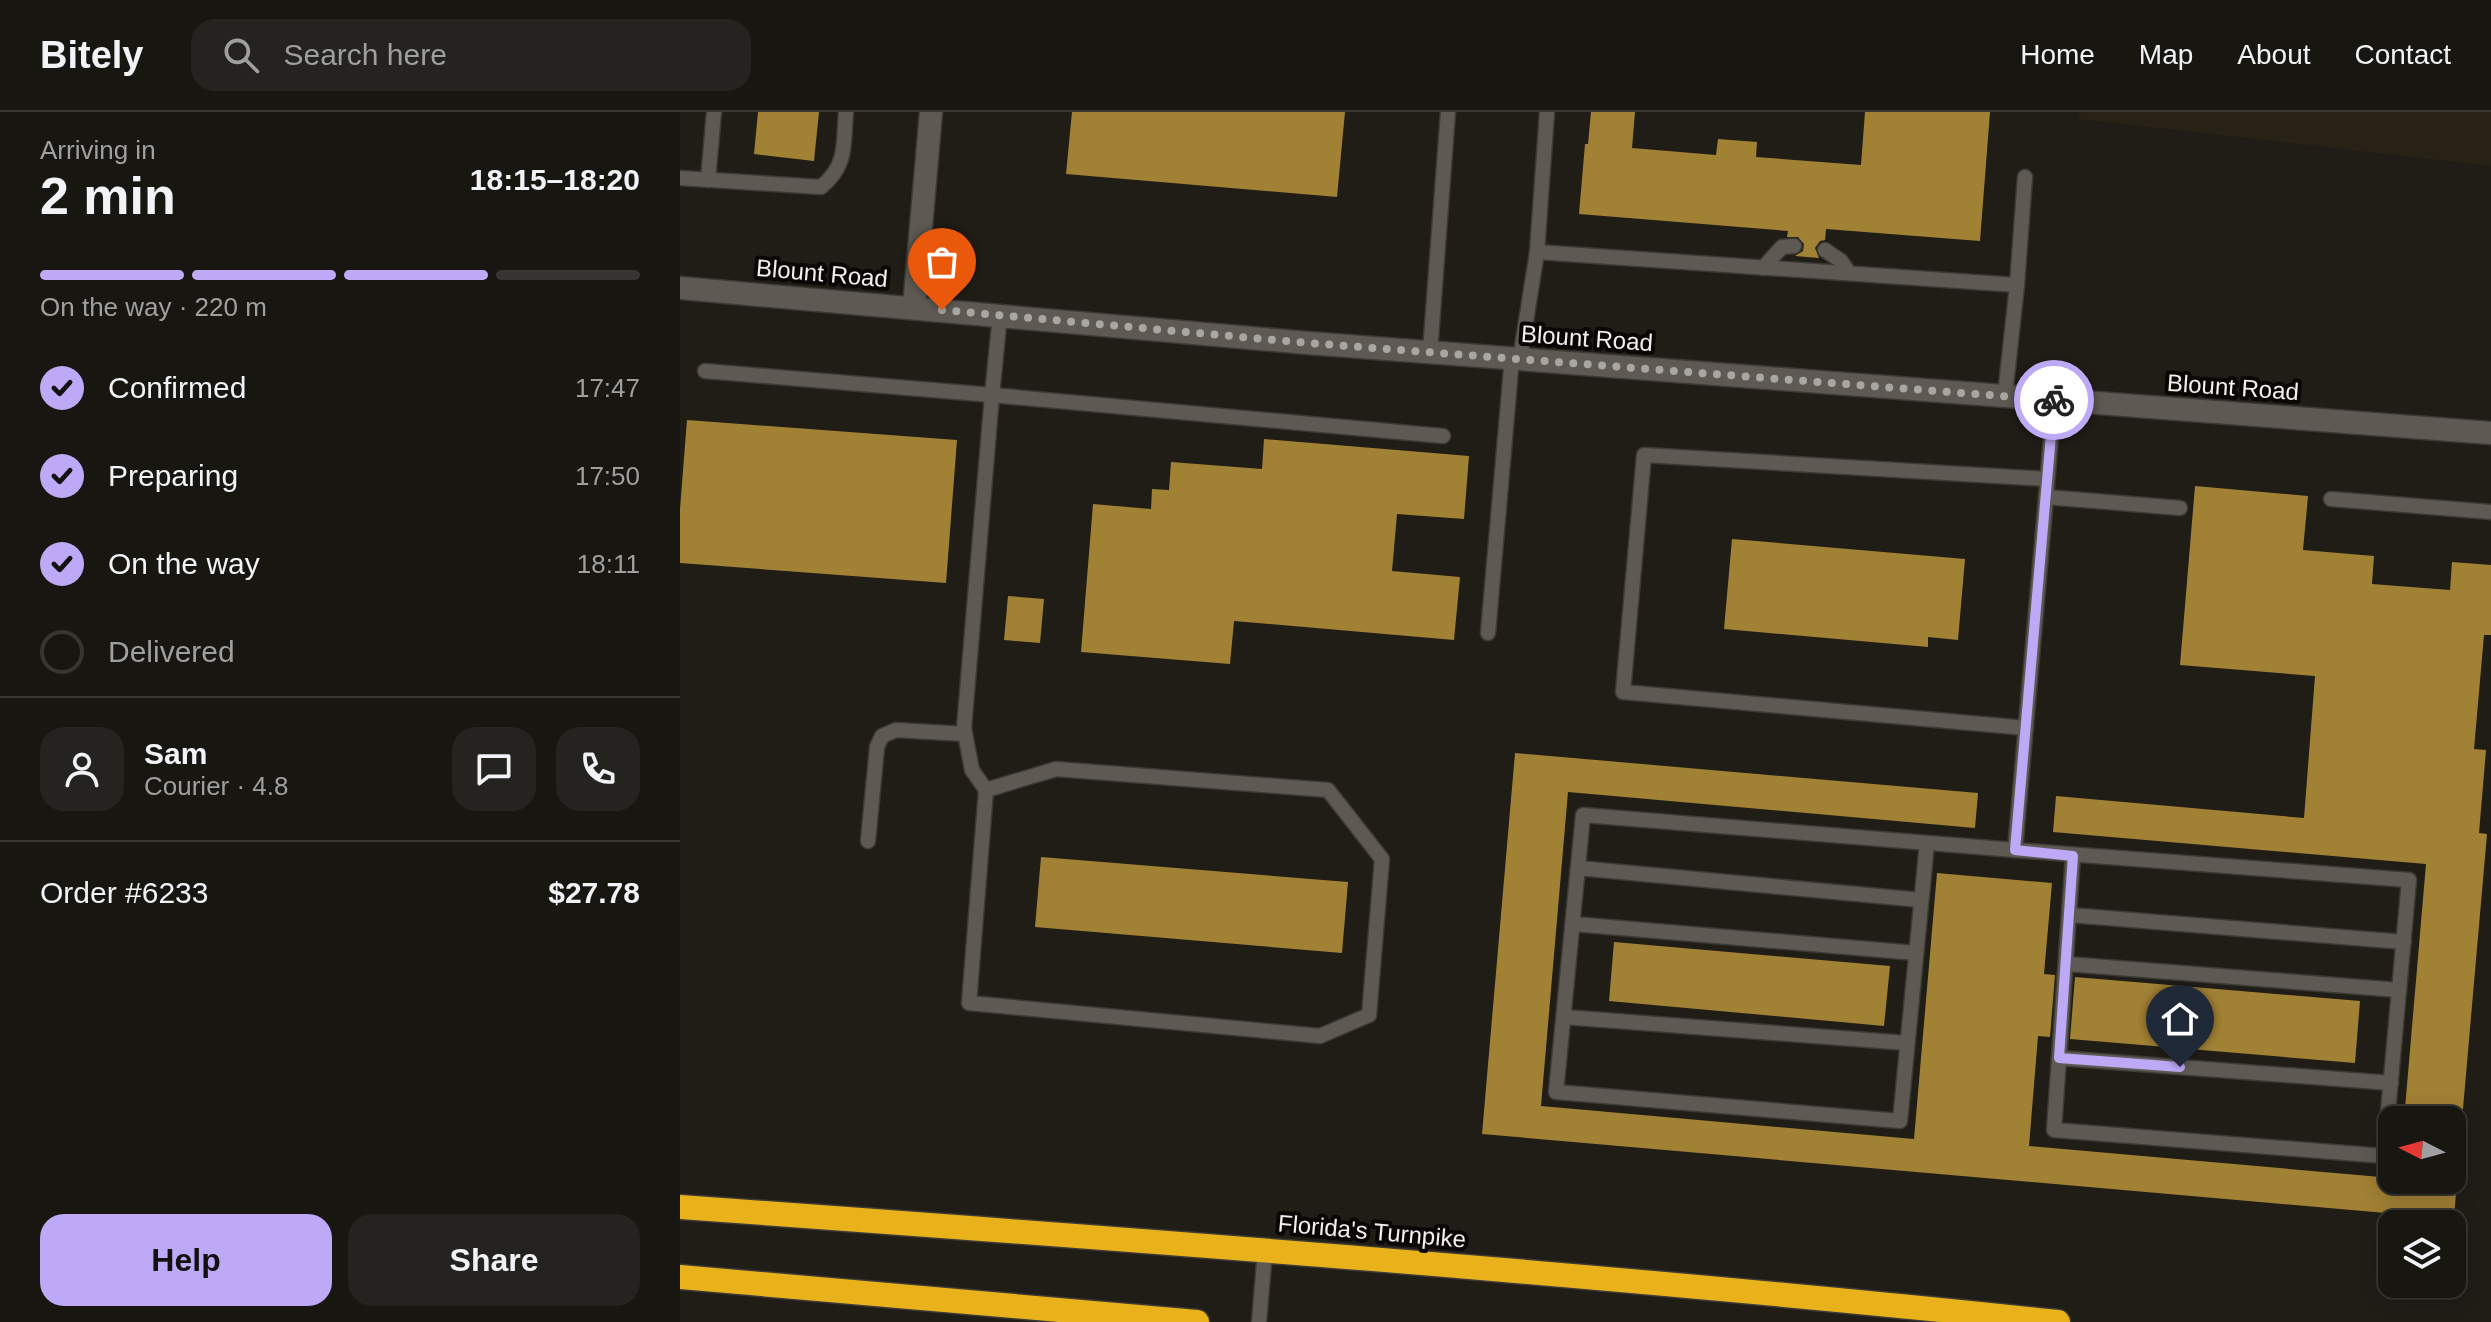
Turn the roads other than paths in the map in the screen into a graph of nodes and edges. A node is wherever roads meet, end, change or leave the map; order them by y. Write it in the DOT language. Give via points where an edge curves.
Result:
graph roads {
  1 [pos="714,112"];
  2 [pos="846,112"];
  3 [pos="931,112"];
  4 [pos="1448,112"];
  5 [pos="1547,112"];
  6 [pos="2025,177"];
  7 [pos="680,178"];
  8 [pos="708,180"];
  9 [pos="1794,246"];
  10 [pos="1825,250"];
  11 [pos="1537,252"];
  12 [pos="1763,268"];
  13 [pos="1849,273"];
  14 [pos="2017,285"];
  15 [pos="680,288"];
  16 [pos="914,307"];
  17 [pos="1000,315"];
  18 [pos="1430,352"];
  19 [pos="1516,359"];
  20 [pos="705,371"];
  21 [pos="992,395"];
  22 [pos="2005,395"];
  23 [pos="2054,399"];
  24 [pos="2491,433"];
  25 [pos="1443,436"];
  26 [pos="2047,479"];
  27 [pos="2046,497"];
  28 [pos="2331,499"];
  29 [pos="2180,508"];
  30 [pos="2491,512"];
  31 [pos="1488,633"];
  32 [pos="2026,728"];
  33 [pos="965,734"];
  34 [pos="986,790"];
  35 [pos="868,841"];
  36 [pos="1927,843"];
  37 [pos="2015,850"];
  38 [pos="2073,856"];
  39 [pos="1578,868"];
  40 [pos="1921,900"];
  41 [pos="2070,915"];
  42 [pos="1573,924"];
  43 [pos="2404,942"];
  44 [pos="1916,953"];
  45 [pos="2067,964"];
  46 [pos="2399,990"];
  47 [pos="1564,1017"];
  48 [pos="1907,1043"];
  49 [pos="2059,1058"];
  50 [pos="2391,1083"];
  51 [pos="680,1207"];
  52 [pos="1265,1251"];
  53 [pos="680,1277"];
  54 [pos="1197,1322"];
  55 [pos="1259,1322"];
  56 [pos="2058,1322"];
  1 -- 8 [label="lane"];
  2 -- 8 [label="lane" via="842,161 821,187"];
  3 -- 16 [label="street"];
  4 -- 18 [label="lane"];
  5 -- 11 [label="lane"];
  6 -- 14 [label="lane"];
  7 -- 8 [label="lane"];
  9 -- 12 [label="lane" via="1782,247"];
  10 -- 13 [label="lane"];
  11 -- 12 [label="lane"];
  11 -- 19 [label="lane"];
  12 -- 13 [label="lane"];
  13 -- 14 [label="lane"];
  14 -- 22 [label="lane"];
  15 -- 16 [label="street, Blount Road"];
  16 -- 17 [label="street, Blount Road"];
  17 -- 18 [label="street, Blount Road"];
  17 -- 21 [label="lane"];
  18 -- 19 [label="street, Blount Road"];
  19 -- 22 [label="street, Blount Road"];
  19 -- 31 [label="lane"];
  20 -- 21 [label="lane"];
  21 -- 25 [label="lane"];
  21 -- 33 [label="lane"];
  22 -- 23 [label="street, Blount Road"];
  23 -- 24 [label="street, Blount Road"];
  23 -- 26 [label="lane"];
  26 -- 27 [label="lane"];
  26 -- 32 [label="lane" via="1644,455 1623,692"];
  27 -- 29 [label="lane"];
  27 -- 32 [label="lane"];
  28 -- 30 [label="lane"];
  32 -- 37 [label="lane"];
  33 -- 34 [label="lane" via="972,770"];
  33 -- 35 [label="lane" via="896,730 882,736"];
  34 -- 34 [label="lane" via="969,1003 1320,1036 1369,1015 1382,859 1328,790 1056,769"];
  36 -- 37 [label="lane"];
  36 -- 39 [label="lane" via="1583,815"];
  36 -- 40 [label="lane"];
  37 -- 38 [label="lane"];
  38 -- 41 [label="lane"];
  38 -- 43 [label="lane" via="2409,880"];
  39 -- 40 [label="lane"];
  39 -- 42 [label="lane"];
  40 -- 44 [label="lane"];
  41 -- 43 [label="lane"];
  41 -- 45 [label="lane"];
  42 -- 44 [label="lane"];
  42 -- 47 [label="lane"];
  43 -- 46 [label="lane"];
  44 -- 48 [label="lane"];
  45 -- 46 [label="lane"];
  45 -- 49 [label="lane"];
  46 -- 50 [label="lane"];
  47 -- 48 [label="lane"];
  47 -- 48 [label="lane" via="1556,1092 1900,1121"];
  49 -- 50 [label="lane"];
  49 -- 50 [label="lane" via="2054,1130 2257,1147 2384,1156"];
  51 -- 52 [label="highway, Florida's Turnpike"];
  52 -- 55 [label="lane"];
  52 -- 56 [label="highway, Florida's Turnpike" via="1758,1290"];
  53 -- 54 [label="highway"];
}
